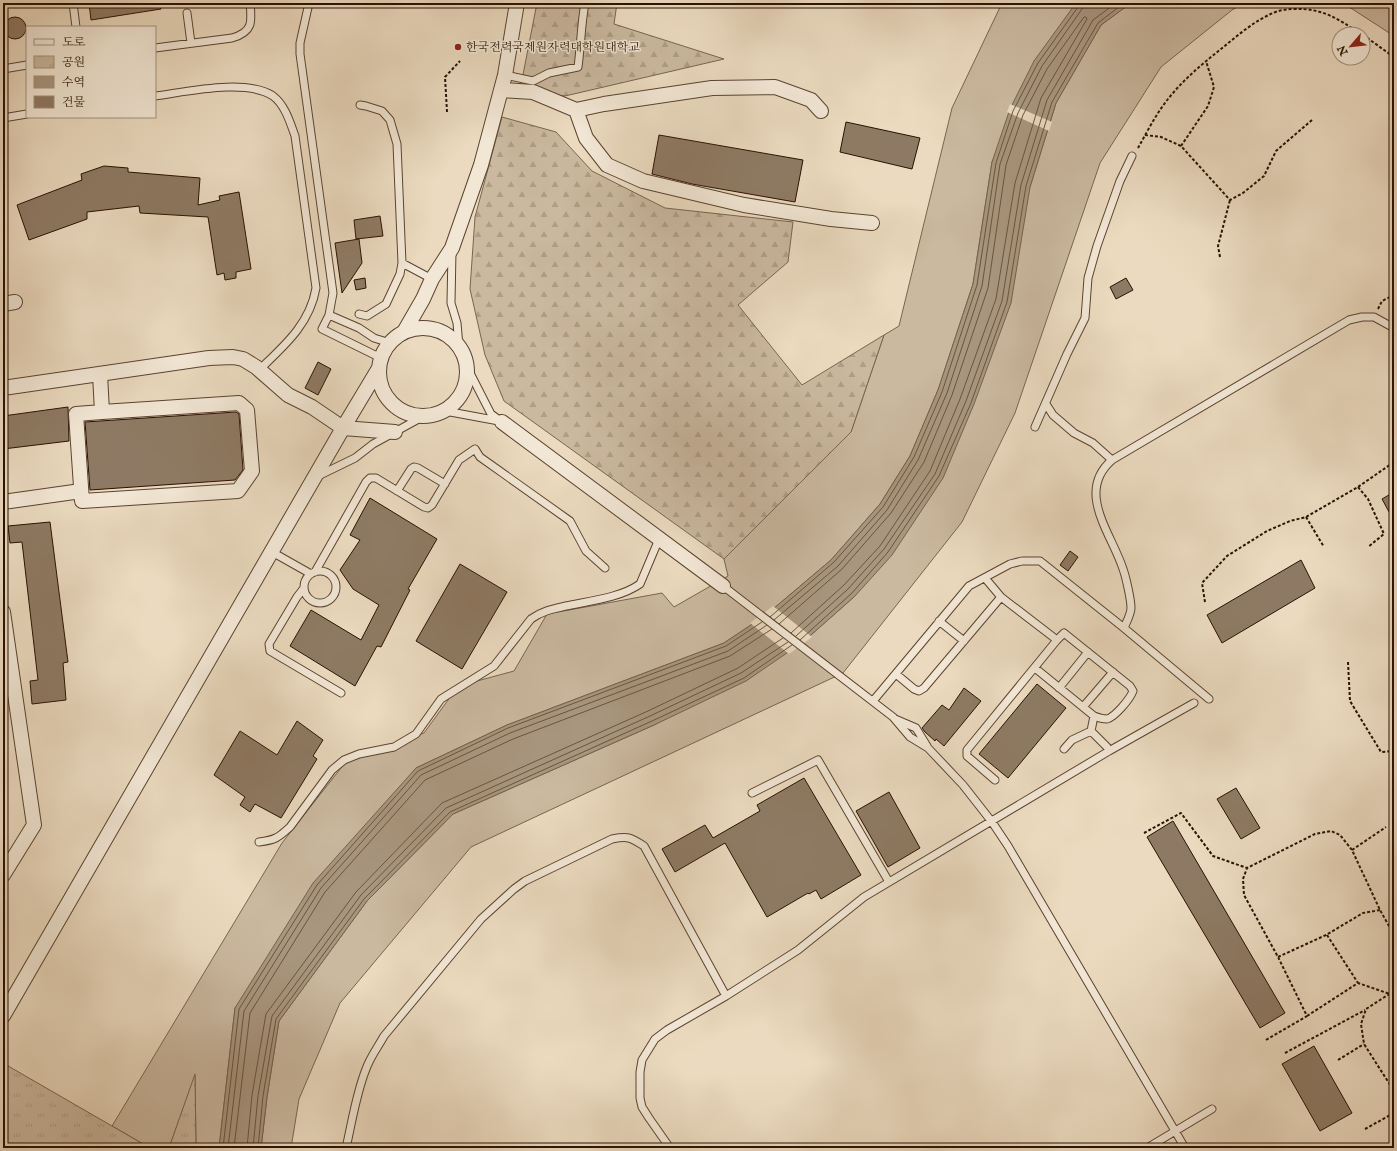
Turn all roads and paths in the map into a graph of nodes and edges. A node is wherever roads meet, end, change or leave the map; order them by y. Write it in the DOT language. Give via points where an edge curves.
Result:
graph roads {
  1 [pos="72,3"];
  2 [pos="250,3"];
  3 [pos="309,3"];
  4 [pos="517,3"];
  5 [pos="585,3"];
  6 [pos="187,13"];
  7 [pos="76,26"];
  8 [pos="1349,26"];
  9 [pos="1371,41"];
  10 [pos="191,43"];
  11 [pos="156,48"];
  12 [pos="1394,56"];
  13 [pos="460,61"];
  14 [pos="1206,61"];
  15 [pos="26,65"];
  16 [pos="3,69"];
  17 [pos="505,75"];
  18 [pos="502,90"];
  19 [pos="156,96"];
  20 [pos="360,105"];
  21 [pos="576,110"];
  22 [pos="821,111"];
  23 [pos="447,112"];
  24 [pos="26,114"];
  25 [pos="3,118"];
  26 [pos="1312,120"];
  27 [pos="1145,135"];
  28 [pos="1181,146"];
  29 [pos="1132,156"];
  30 [pos="1230,200"];
  31 [pos="872,222"];
  32 [pos="452,248"];
  33 [pos="1220,257"];
  34 [pos="402,263"];
  35 [pos="432,279"];
  36 [pos="1394,295"];
  37 [pos="359,314"];
  38 [pos="329,315"];
  39 [pos="1374,317"];
  40 [pos="1394,328"];
  41 [pos="404,332"];
  42 [pos="390,343"];
  43 [pos="459,346"];
  44 [pos="380,363"];
  45 [pos="468,369"];
  46 [pos="259,370"];
  47 [pos="100,374"];
  48 [pos="3,388"];
  49 [pos="1046,404"];
  50 [pos="445,411"];
  51 [pos="102,412"];
  52 [pos="424,416"];
  53 [pos="502,422"];
  54 [pos="1035,427"];
  55 [pos="343,428"];
  56 [pos="395,432"];
  57 [pos="1112,460"];
  58 [pos="1394,462"];
  59 [pos="314,478"];
  60 [pos="445,484"];
  61 [pos="1358,487"];
  62 [pos="397,490"];
  63 [pos="81,491"];
  64 [pos="3,502"];
  65 [pos="1306,517"];
  66 [pos="659,539"];
  67 [pos="1324,547"];
  68 [pos="1368,547"];
  69 [pos="272,552"];
  70 [pos="605,568"];
  71 [pos="313,573"];
  72 [pos="985,578"];
  73 [pos="723,586"];
  74 [pos="304,588"];
  75 [pos="1001,597"];
  76 [pos="1205,602"];
  77 [pos="3,612"];
  78 [pos="939,621"];
  79 [pos="1124,628"];
  80 [pos="1057,640"];
  81 [pos="964,641"];
  82 [pos="1088,652"];
  83 [pos="1348,662"];
  84 [pos="1035,668"];
  85 [pos="1113,672"];
  86 [pos="896,674"];
  87 [pos="1059,688"];
  88 [pos="341,693"];
  89 [pos="1209,699"];
  90 [pos="873,702"];
  91 [pos="1194,703"];
  92 [pos="1083,707"];
  93 [pos="1094,716"];
  94 [pos="893,717"];
  95 [pos="1091,731"];
  96 [pos="928,748"];
  97 [pos="1064,749"];
  98 [pos="1109,751"];
  99 [pos="1394,751"];
  100 [pos="995,780"];
  101 [pos="752,792"];
  102 [pos="992,822"];
  103 [pos="1386,827"];
  104 [pos="1144,833"];
  105 [pos="259,842"];
  106 [pos="1352,850"];
  107 [pos="1247,868"];
  108 [pos="4,872"];
  109 [pos="889,882"];
  110 [pos="1380,910"];
  111 [pos="1326,935"];
  112 [pos="1394,935"];
  113 [pos="1278,957"];
  114 [pos="1358,983"];
  115 [pos="1394,991"];
  116 [pos="1390,994"];
  117 [pos="726,996"];
  118 [pos="1366,1009"];
  119 [pos="3,1016"];
  120 [pos="1307,1016"];
  121 [pos="1266,1040"];
  122 [pos="1364,1044"];
  123 [pos="1285,1053"];
  124 [pos="1338,1060"];
  125 [pos="1394,1091"];
  126 [pos="1212,1109"];
  127 [pos="1394,1113"];
  128 [pos="1365,1129"];
  129 [pos="1176,1132"];
  130 [pos="346,1148"];
  131 [pos="670,1148"];
  132 [pos="1147,1148"];
  133 [pos="1185,1148"];
  1 -- 7 [label="lane"];
  2 -- 10 [label="lane" via="251,24 241,35"];
  3 -- 38 [label="lane" via="300,54 333,293"];
  4 -- 17 [label="street"];
  5 -- 17 [label="lane" via="578,67 550,73 534,81"];
  6 -- 10 [label="lane"];
  8 -- 14 [label="path" via="1325,13 1281,10 1243,31"];
  9 -- 12 [label="path"];
  10 -- 11 [label="lane"];
  13 -- 23 [label="path" via="445,77"];
  14 -- 27 [label="path" via="1167,100"];
  14 -- 28 [label="path" via="1214,88 1208,106"];
  15 -- 16 [label="lane"];
  17 -- 18 [label="street"];
  18 -- 21 [label="street" via="533,92"];
  18 -- 32 [label="street" via="481,165"];
  19 -- 46 [label="lane" via="209,88 250,88 273,97 288,116 295,136 316,288 314,300 301,326"];
  20 -- 34 [label="lane" via="382,111 390,120 397,144"];
  21 -- 22 [label="street" via="712,88 775,87 811,100"];
  21 -- 31 [label="street" via="586,138 607,165 643,182 744,205 831,219"];
  24 -- 25 [label="lane"];
  26 -- 30 [label="path" via="1276,151 1264,176"];
  27 -- 28 [label="path" via="1161,137"];
  27 -- 29 [label="path"];
  28 -- 30 [label="path"];
  29 -- 49 [label="lane" via="1120,181 1097,246 1088,278 1085,318 1066,354"];
  30 -- 33 [label="path" via="1218,246"];
  32 -- 35 [label="street"];
  32 -- 43 [label="lane" via="451,304 457,323"];
  34 -- 35 [label="lane"];
  34 -- 37 [label="lane" via="400,274 386,304 367,316"];
  35 -- 41 [label="street"];
  36 -- 39 [label="path" via="1382,301"];
  38 -- 42 [label="lane" via="359,328 374,338"];
  38 -- 44 [label="lane" via="322,329"];
  39 -- 40 [label="lane"];
  39 -- 57 [label="lane" via="1349,320 1334,327"];
  41 -- 42 [label="street"];
  41 -- 43 [label="street" via="416,328 434,329 451,337"];
  42 -- 44 [label="street"];
  43 -- 45 [label="street"];
  44 -- 52 [label="street" via="382,386 391,402 406,412"];
  44 -- 55 [label="street"];
  45 -- 50 [label="street" via="467,382 462,393"];
  45 -- 53 [label="lane" via="491,414"];
  46 -- 47 [label="street" via="243,359 233,357 209,358"];
  46 -- 55 [label="street" via="288,395 312,407"];
  47 -- 48 [label="street"];
  47 -- 51 [label="street"];
  49 -- 54 [label="lane"];
  49 -- 57 [label="lane" via="1053,415 1074,433 1093,443"];
  50 -- 52 [label="street"];
  50 -- 53 [label="lane"];
  51 -- 63 [label="street" via="76,414"];
  51 -- 63 [label="street" via="239,403 247,410 252,471 238,491 82,501"];
  52 -- 56 [label="lane"];
  53 -- 66 [label="street"];
  55 -- 56 [label="street"];
  55 -- 59 [label="street"];
  56 -- 59 [label="lane" via="355,458"];
  57 -- 79 [label="lane" via="1104,467 1096,488 1096,498 1099,513 1123,569 1131,609"];
  58 -- 61 [label="path"];
  59 -- 69 [label="street"];
  60 -- 62 [label="lane" via="414,467 410,469"];
  60 -- 62 [label="lane" via="428,508"];
  60 -- 70 [label="lane" via="459,460 475,449 480,458 570,521 586,551"];
  61 -- 65 [label="path"];
  61 -- 68 [label="path" via="1368,499 1384,534"];
  62 -- 71 [label="lane" via="376,478 370,478"];
  63 -- 64 [label="street"];
  65 -- 67 [label="path"];
  65 -- 76 [label="path" via="1267,531 1227,556 1202,583"];
  66 -- 73 [label="street"];
  66 -- 105 [label="lane" via="640,584 617,594 537,614 494,666 441,699 416,734 394,747 359,754 344,760 332,770 290,827 273,840"];
  69 -- 71 [label="lane"];
  69 -- 119 [label="street"];
  71 -- 74 [label="lane"];
  71 -- 74 [label="lane" via="325,572 333,578 336,587 332,596 324,602 314,601 309,598"];
  72 -- 75 [label="lane"];
  72 -- 78 [label="lane" via="969,586"];
  72 -- 79 [label="lane" via="1010,564 1040,561"];
  73 -- 90 [label="lane"];
  74 -- 88 [label="lane" via="268,648"];
  75 -- 80 [label="lane"];
  75 -- 81 [label="lane"];
  77 -- 108 [label="street" via="34,825"];
  78 -- 81 [label="lane"];
  78 -- 86 [label="lane"];
  79 -- 89 [label="lane"];
  80 -- 82 [label="lane" via="1064,633"];
  80 -- 84 [label="lane"];
  81 -- 86 [label="lane" via="919,691"];
  82 -- 85 [label="lane"];
  82 -- 87 [label="lane"];
  83 -- 99 [label="path" via="1350,701 1381,752"];
  84 -- 87 [label="lane"];
  84 -- 100 [label="lane" via="966,750 967,756"];
  85 -- 92 [label="lane"];
  85 -- 93 [label="lane" via="1133,691 1109,718"];
  86 -- 90 [label="lane"];
  87 -- 92 [label="lane"];
  90 -- 94 [label="lane"];
  91 -- 98 [label="lane"];
  92 -- 93 [label="lane"];
  93 -- 95 [label="lane"];
  94 -- 96 [label="lane" via="910,737"];
  94 -- 96 [label="lane" via="916,728"];
  95 -- 97 [label="lane" via="1072,740"];
  95 -- 98 [label="lane"];
  96 -- 102 [label="lane" via="963,785"];
  98 -- 102 [label="lane"];
  101 -- 109 [label="lane" via="818,760"];
  102 -- 109 [label="lane"];
  102 -- 129 [label="lane"];
  103 -- 106 [label="path"];
  104 -- 107 [label="path" via="1181,813 1213,856"];
  106 -- 107 [label="path" via="1340,835 1332,831 1315,834"];
  106 -- 110 [label="path"];
  107 -- 113 [label="path" via="1243,879 1244,895"];
  109 -- 117 [label="lane" via="864,897 798,950"];
  110 -- 111 [label="path" via="1363,913"];
  110 -- 112 [label="path"];
  111 -- 113 [label="path"];
  111 -- 114 [label="path"];
  113 -- 120 [label="path"];
  114 -- 116 [label="path"];
  114 -- 120 [label="path"];
  115 -- 116 [label="path"];
  116 -- 118 [label="path"];
  117 -- 130 [label="lane" via="644,846 632,838 612,839 525,881 481,919 384,1036 374,1052 366,1068"];
  117 -- 131 [label="lane" via="655,1039 642,1060 639,1086 642,1107"];
  118 -- 122 [label="path" via="1361,1024"];
  118 -- 123 [label="path"];
  120 -- 121 [label="path"];
  122 -- 124 [label="path"];
  122 -- 125 [label="path"];
  126 -- 129 [label="lane"];
  127 -- 128 [label="path"];
  129 -- 132 [label="lane"];
  129 -- 133 [label="lane"];
}
